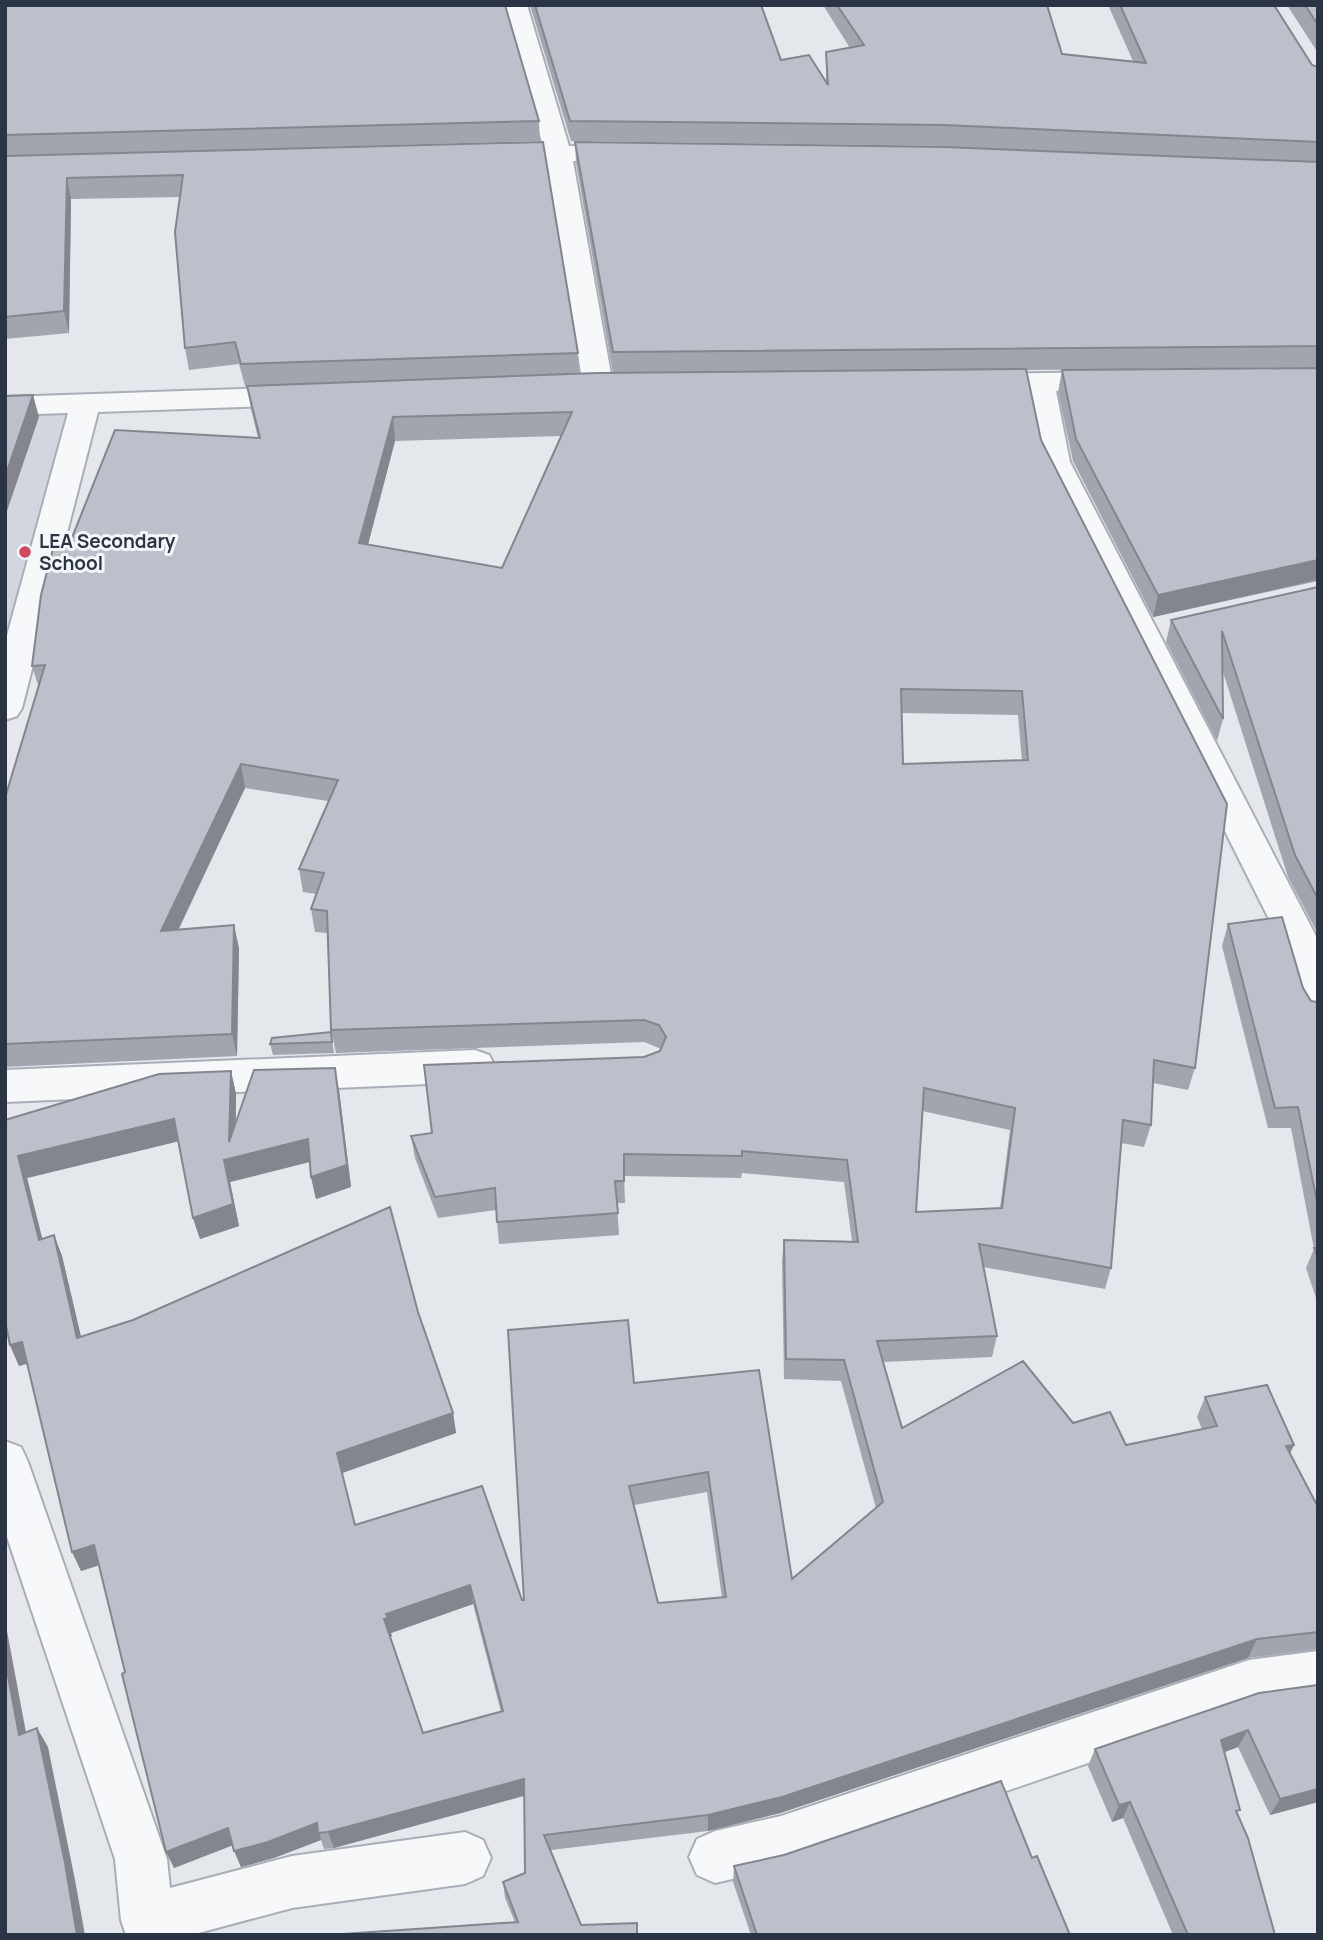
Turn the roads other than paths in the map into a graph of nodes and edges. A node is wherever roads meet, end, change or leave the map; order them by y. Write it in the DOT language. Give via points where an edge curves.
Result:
graph roads {
  1 [pos="515,5"];
  2 [pos="558,152"];
  3 [pos="654,154"];
  4 [pos="475,155"];
  5 [pos="1136,381"];
  6 [pos="942,383"];
  7 [pos="1039,383"];
  8 [pos="598,385"];
  9 [pos="335,395"];
  10 [pos="85,404"];
  11 [pos="5,406"];
  12 [pos="5,708"];
  13 [pos="1318,1008"];
  14 [pos="506,1065"];
  15 [pos="5,1086"];
  16 [pos="5,1462"];
  17 [pos="1318,1675"];
  18 [pos="715,1857"];
  19 [pos="465,1858"];
  20 [pos="150,1928"];
  1 -- 2 [label="street"];
  2 -- 3 [label="street"];
  2 -- 4 [label="street"];
  2 -- 8 [label="street"];
  5 -- 7 [label="street"];
  6 -- 7 [label="street"];
  7 -- 13 [label="street" via="1055,462 1155,631 1299,942"];
  9 -- 10 [label="street"];
  10 -- 11 [label="street"];
  10 -- 12 [label="street"];
  14 -- 15 [label="street"];
  16 -- 20 [label="street" via="141,1859"];
  17 -- 18 [label="street" via="1249,1684 781,1842"];
  19 -- 20 [label="street" via="292,1882"];
}
